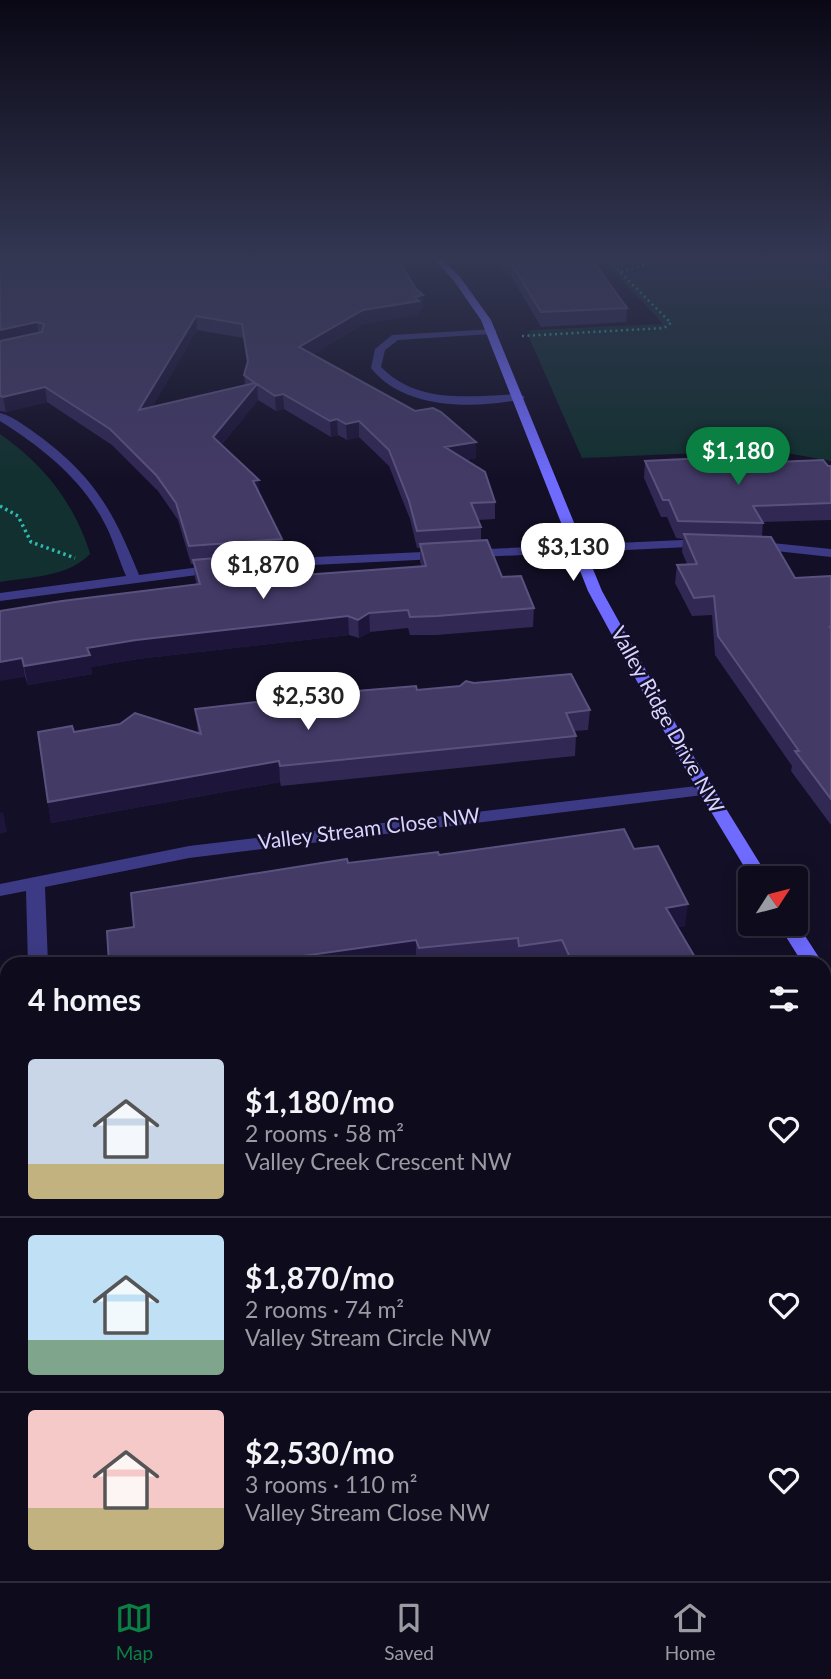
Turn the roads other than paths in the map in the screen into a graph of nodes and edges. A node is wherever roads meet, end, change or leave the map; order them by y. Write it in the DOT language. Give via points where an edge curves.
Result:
graph roads {
  1 [pos="491,332"];
  2 [pos="493,335"];
  3 [pos="519,397"];
  4 [pos="0,416"];
  5 [pos="716,543"];
  6 [pos="740,544"];
  7 [pos="577,547"];
  8 [pos="831,553"];
  9 [pos="254,565"];
  10 [pos="233,567"];
  11 [pos="133,577"];
  12 [pos="0,597"];
  13 [pos="705,790"];
  14 [pos="752,866"];
  15 [pos="35,881"];
  16 [pos="0,890"];
  17 [pos="796,936"];
  18 [pos="37,957"];
  19 [pos="809,957"];
  1 -- 2 [label="street, Valley Ridge Drive NW"];
  2 -- 3 [label="street, Valley Ridge Drive NW"];
  2 -- 3 [label="street" via="396,337 376,358 376,368 390,381 426,398"];
  3 -- 7 [label="street, Valley Ridge Drive NW"];
  4 -- 11 [label="street" via="45,447 93,494 112,523"];
  5 -- 7 [label="street"];
  6 -- 8 [label="street"];
  7 -- 9 [label="street"];
  7 -- 13 [label="street, Valley Ridge Drive NW" via="595,591"];
  10 -- 11 [label="street"];
  11 -- 12 [label="street"];
  13 -- 14 [label="street, Valley Ridge Drive NW"];
  13 -- 15 [label="street, Valley Stream Close NW" via="272,840"];
  15 -- 16 [label="street, Valley Stream Close NW"];
  15 -- 18 [label="street"];
  17 -- 19 [label="street"];
}
